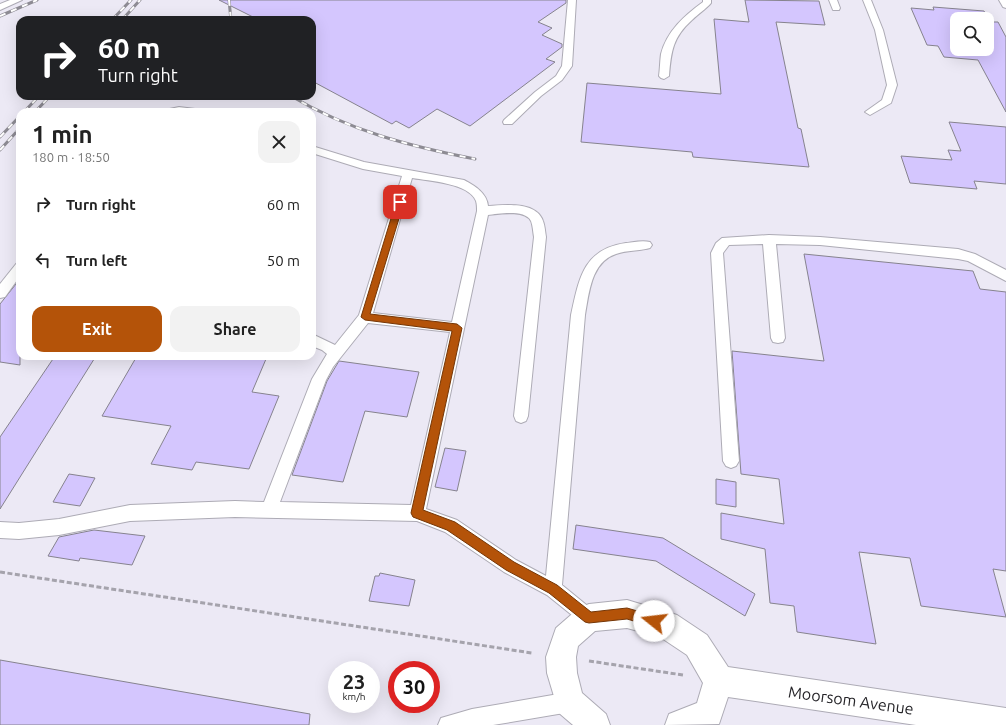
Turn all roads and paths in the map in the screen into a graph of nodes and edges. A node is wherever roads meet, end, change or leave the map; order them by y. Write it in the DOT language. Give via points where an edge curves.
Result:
graph roads {
  1 [pos="18,0"];
  2 [pos="572,0"];
  3 [pos="707,0"];
  4 [pos="867,0"];
  5 [pos="1003,0"];
  6 [pos="1006,5"];
  7 [pos="0,7"];
  8 [pos="664,76"];
  9 [pos="870,112"];
  10 [pos="508,122"];
  11 [pos="316,150"];
  12 [pos="408,173"];
  13 [pos="483,211"];
  14 [pos="769,239"];
  15 [pos="646,245"];
  16 [pos="16,273"];
  17 [pos="1006,276"];
  18 [pos="0,293"];
  19 [pos="365,317"];
  20 [pos="457,328"];
  21 [pos="778,338"];
  22 [pos="316,342"];
  23 [pos="336,354"];
  24 [pos="521,416"];
  25 [pos="731,461"];
  26 [pos="269,509"];
  27 [pos="417,513"];
  28 [pos="0,530"];
  29 [pos="0,572"];
  30 [pos="553,589"];
  31 [pos="589,618"];
  32 [pos="561,657"];
  33 [pos="719,681"];
  34 [pos="570,702"];
  35 [pos="709,719"];
  36 [pos="1006,723"];
  37 [pos="448,725"];
  38 [pos="595,725"];
  39 [pos="680,725"];
  1 -- 7 [label="lane"];
  2 -- 10 [label="lane" via="567,66 559,78"];
  3 -- 8 [label="lane" via="707,3 689,16 679,28 666,51"];
  4 -- 9 [label="lane" via="879,30 892,85 887,101"];
  5 -- 6 [label="lane"];
  11 -- 12 [label="lane" via="363,165"];
  12 -- 13 [label="lane" via="460,183 482,200"];
  12 -- 19 [label="lane"];
  13 -- 20 [label="lane"];
  13 -- 24 [label="lane" via="507,209 530,213 536,220 540,237"];
  14 -- 17 [label="lane" via="820,241 958,254 971,257"];
  14 -- 21 [label="lane"];
  14 -- 25 [label="lane" via="726,241 717,253"];
  15 -- 30 [label="lane" via="609,252 596,262 586,277 578,316"];
  16 -- 18 [label="lane"];
  19 -- 20 [label="lane"];
  19 -- 23 [label="lane"];
  20 -- 27 [label="lane"];
  22 -- 23 [label="lane" via="327,346"];
  23 -- 26 [label="lane" via="319,379"];
  26 -- 27 [label="lane"];
  26 -- 28 [label="lane" via="130,514 59,527"];
  27 -- 30 [label="lane" via="451,526 510,566"];
  29 -- 32 [label="path"];
  30 -- 31 [label="lane"];
  31 -- 32 [label="street" via="566,638"];
  31 -- 33 [label="street" via="627,614 668,625 697,645"];
  32 -- 33 [label="path"];
  32 -- 34 [label="street" via="562,673"];
  33 -- 35 [label="street"];
  33 -- 36 [label="street, Moorsom Avenue"];
  34 -- 37 [label="lane"];
  34 -- 38 [label="street"];
  35 -- 39 [label="street"];
}
